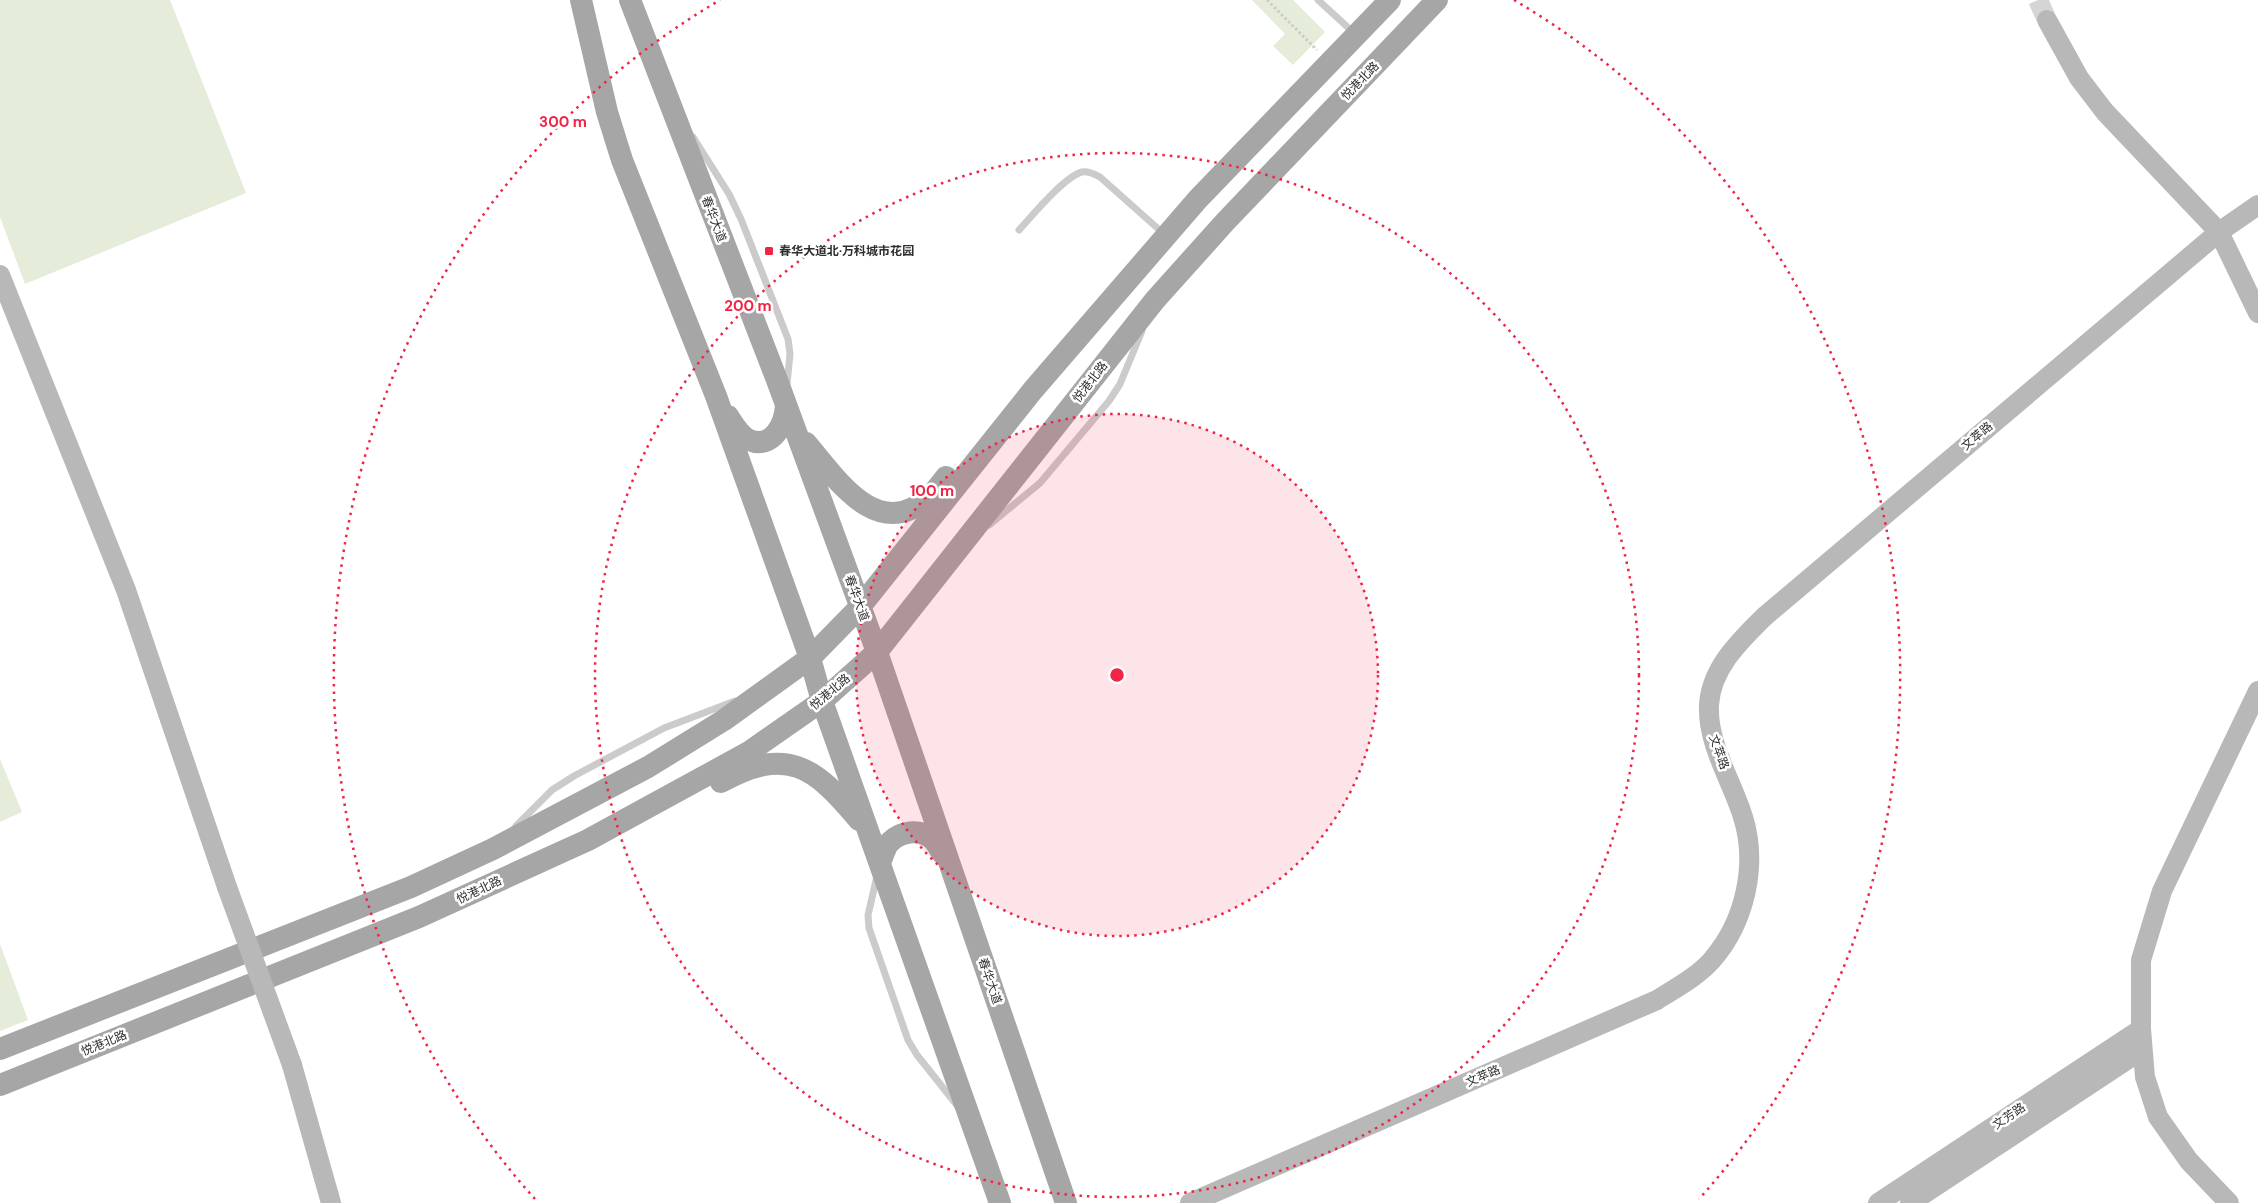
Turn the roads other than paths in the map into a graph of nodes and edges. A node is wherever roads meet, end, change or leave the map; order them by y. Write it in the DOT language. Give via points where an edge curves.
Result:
graph roads {
  1 [pos="581,0"];
  2 [pos="630,0"];
  3 [pos="1318,0"];
  4 [pos="1390,0"];
  5 [pos="1437,0"];
  6 [pos="2047,20"];
  7 [pos="1356,35"];
  8 [pos="2258,205"];
  9 [pos="1019,230"];
  10 [pos="2218,232"];
  11 [pos="1166,236"];
  12 [pos="0,275"];
  13 [pos="2258,313"];
  14 [pos="1034,390"];
  15 [pos="716,396"];
  16 [pos="786,405"];
  17 [pos="795,430"];
  18 [pos="860,607"];
  19 [pos="877,652"];
  20 [pos="810,658"];
  21 [pos="2258,691"];
  22 [pos="822,701"];
  23 [pos="868,832"];
  24 [pos="588,840"];
  25 [pos="880,863"];
  26 [pos="949,863"];
  27 [pos="2141,1029"];
  28 [pos="0,1049"];
  29 [pos="2142,1050"];
  30 [pos="0,1085"];
  31 [pos="972,1125"];
  32 [pos="332,1203"];
  33 [pos="1000,1203"];
  34 [pos="1066,1203"];
  35 [pos="1190,1203"];
  36 [pos="1878,1203"];
  37 [pos="1910,1203"];
  38 [pos="2229,1203"];
  1 -- 15 [label="main road" via="607,112 622,160"];
  2 -- 16 [label="main road, 春华大道"];
  3 -- 7 [label="lane"];
  4 -- 7 [label="main road"];
  5 -- 19 [label="main road, 悦港北路" via="1224,222 1156,300"];
  6 -- 10 [label="street" via="2078,78 2105,112"];
  7 -- 11 [label="main road"];
  8 -- 10 [label="street, 文萃路"];
  9 -- 11 [label="lane" via="1066,181 1083,172 1100,177"];
  10 -- 13 [label="street"];
  10 -- 35 [label="street, 文萃路" via="1735,645 1717,674 1709,704 1712,734 1744,818 1748,877 1742,911 1712,961 1657,1000"];
  11 -- 14 [label="main road"];
  12 -- 32 [label="street, bridge" via="126,590 227,887 292,1065"];
  14 -- 17 [label="main road" via="984,432 929,497 898,512 881,512 851,496"];
  14 -- 18 [label="main road"];
  15 -- 16 [label="main road" via="736,430 750,440 762,441 774,436 782,428"];
  15 -- 20 [label="main road"];
  16 -- 17 [label="main road, 春华大道"];
  17 -- 18 [label="main road, 春华大道"];
  18 -- 19 [label="main road, 春华大道"];
  18 -- 20 [label="main road"];
  19 -- 22 [label="main road, 悦港北路"];
  19 -- 26 [label="main road, 春华大道"];
  20 -- 22 [label="main road"];
  20 -- 28 [label="main road" via="724,720 648,767 493,850 411,887"];
  21 -- 27 [label="street" via="2162,891 2141,960"];
  22 -- 23 [label="main road"];
  22 -- 24 [label="main road, 悦港北路" via="748,752"];
  23 -- 24 [label="main road" via="842,799 824,783 803,768 784,762 740,772 654,821"];
  23 -- 25 [label="main road"];
  24 -- 30 [label="main road, 悦港北路" via="419,917"];
  25 -- 26 [label="main road" via="890,842 899,835 912,832 932,838"];
  25 -- 31 [label="main road"];
  25 -- 31 [label="lane" via="868,915 869,928 905,1031 916,1055"];
  26 -- 34 [label="main road, 春华大道"];
  27 -- 29 [label="street"];
  27 -- 36 [label="street, 文芳路"];
  29 -- 37 [label="street, 文芳路"];
  29 -- 38 [label="street" via="2144,1077 2158,1117 2189,1161"];
  31 -- 33 [label="main road"];
}
